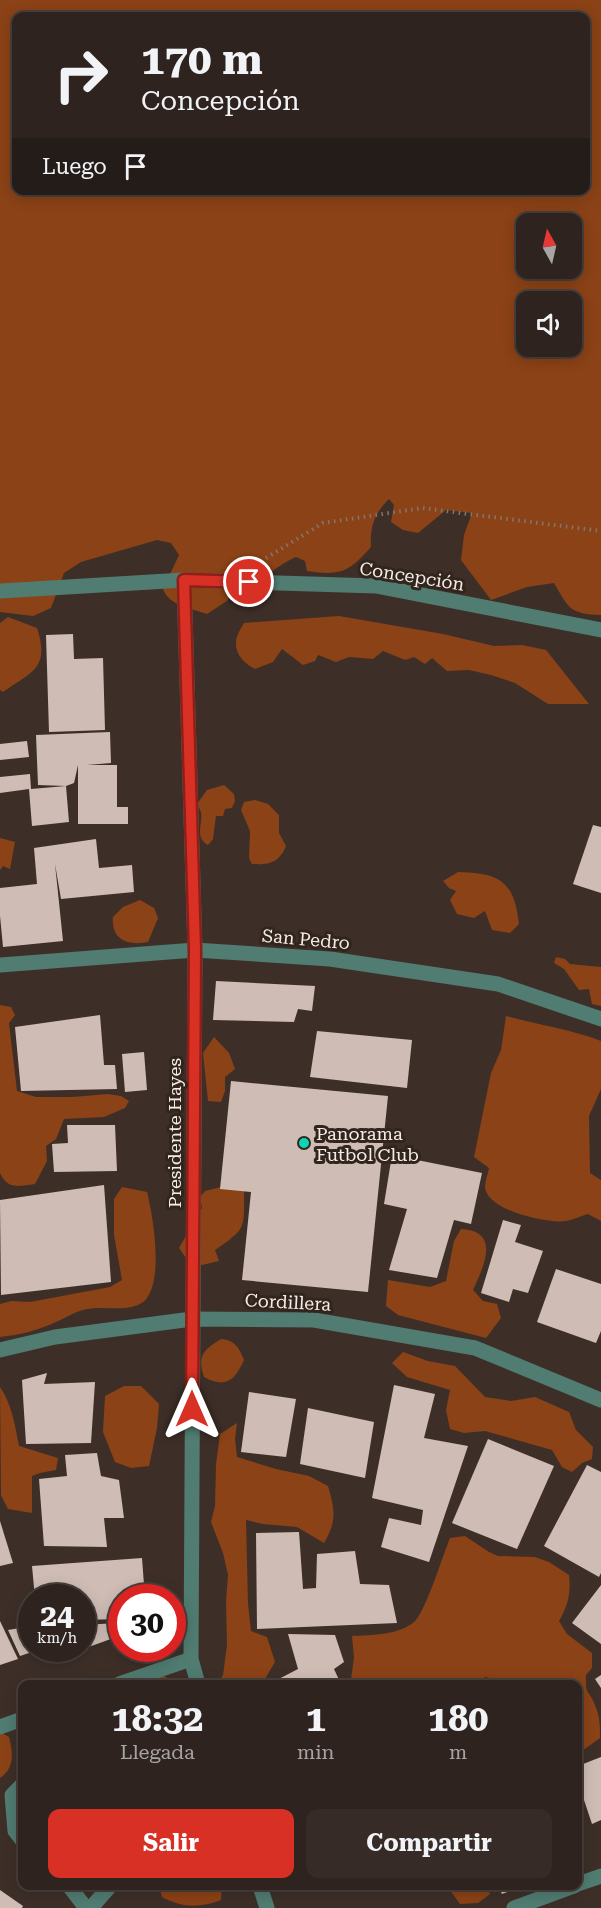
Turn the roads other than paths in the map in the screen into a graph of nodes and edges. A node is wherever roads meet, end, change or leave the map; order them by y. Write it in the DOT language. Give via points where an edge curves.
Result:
graph roads {
  1 [pos="184,580"];
  2 [pos="0,591"];
  3 [pos="601,630"];
  4 [pos="195,950"];
  5 [pos="0,965"];
  6 [pos="601,1019"];
  7 [pos="192,1318"];
  8 [pos="0,1350"];
  9 [pos="601,1400"];
  10 [pos="190,1659"];
  11 [pos="130,1680"];
  12 [pos="197,1680"];
  13 [pos="18,1720"];
  14 [pos="0,1727"];
  15 [pos="12,1793"];
  16 [pos="18,1835"];
  17 [pos="601,1876"];
  18 [pos="582,1883"];
  19 [pos="72,1890"];
  20 [pos="107,1890"];
  21 [pos="261,1890"];
  22 [pos="563,1890"];
  23 [pos="86,1908"];
  24 [pos="91,1908"];
  25 [pos="267,1908"];
  26 [pos="514,1908"];
  1 -- 2 [label="street, Concepción"];
  1 -- 3 [label="street, Concepción" via="376,586"];
  1 -- 4 [label="street, Presidente Hayes"];
  4 -- 5 [label="street, San Pedro"];
  4 -- 6 [label="street, San Pedro" via="330,959 498,984"];
  4 -- 7 [label="street, Presidente Hayes"];
  7 -- 8 [label="street, Cordillera" via="55,1337"];
  7 -- 9 [label="street, Cordillera" via="314,1320 476,1348"];
  7 -- 10 [label="street, Presidente Hayes"];
  10 -- 11 [label="street"];
  10 -- 12 [label="street, Presidente Hayes"];
  13 -- 14 [label="street"];
  15 -- 16 [label="street"];
  17 -- 18 [label="street"];
  19 -- 23 [label="street"];
  20 -- 24 [label="street"];
  21 -- 25 [label="street"];
  22 -- 26 [label="street"];
}
